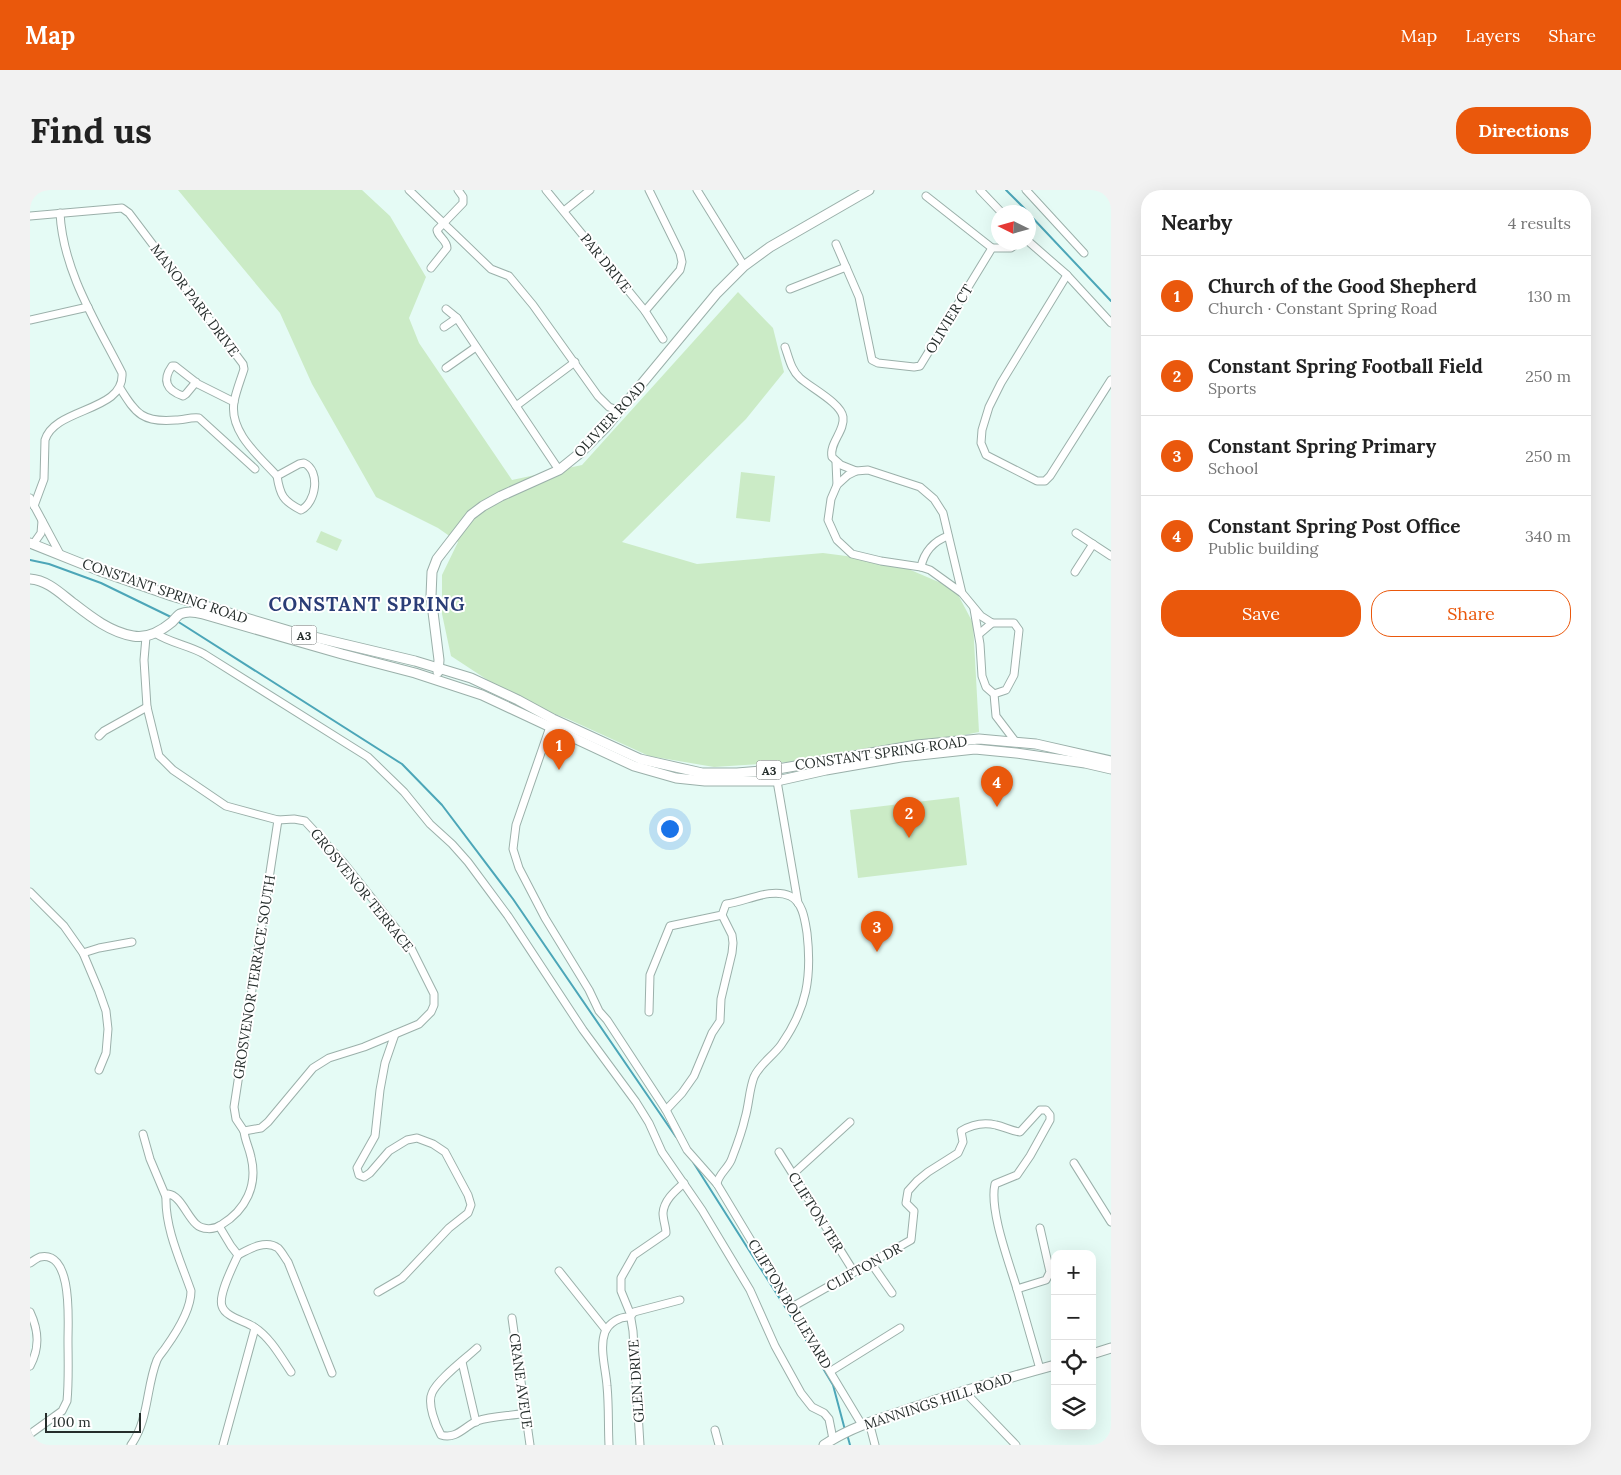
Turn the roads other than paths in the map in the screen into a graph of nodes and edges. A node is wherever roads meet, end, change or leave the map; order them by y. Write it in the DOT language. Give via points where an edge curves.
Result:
graph roads {
  1 [pos="408,190"];
  2 [pos="458,190"];
  3 [pos="546,190"];
  4 [pos="590,190"];
  5 [pos="649,190"];
  6 [pos="697,190"];
  7 [pos="869,190"];
  8 [pos="980,190"];
  9 [pos="1026,190"];
  10 [pos="926,196"];
  11 [pos="995,205"];
  12 [pos="564,211"];
  13 [pos="60,213"];
  14 [pos="30,216"];
  15 [pos="443,222"];
  16 [pos="836,244"];
  17 [pos="991,247"];
  18 [pos="1036,248"];
  19 [pos="991,250"];
  20 [pos="1084,253"];
  21 [pos="744,266"];
  22 [pos="846,267"];
  23 [pos="430,268"];
  24 [pos="1067,275"];
  25 [pos="790,289"];
  26 [pos="88,307"];
  27 [pos="446,308"];
  28 [pos="645,311"];
  29 [pos="456,318"];
  30 [pos="30,320"];
  31 [pos="1111,323"];
  32 [pos="444,327"];
  33 [pos="663,339"];
  34 [pos="476,347"];
  35 [pos="785,347"];
  36 [pos="574,362"];
  37 [pos="446,368"];
  38 [pos="1111,380"];
  39 [pos="196,382"];
  40 [pos="120,388"];
  41 [pos="234,402"];
  42 [pos="516,406"];
  43 [pos="620,411"];
  44 [pos="836,462"];
  45 [pos="255,469"];
  46 [pos="559,470"];
  47 [pos="856,471"];
  48 [pos="277,476"];
  49 [pos="837,485"];
  50 [pos="30,498"];
  51 [pos="34,506"];
  52 [pos="42,520"];
  53 [pos="1076,533"];
  54 [pos="948,536"];
  55 [pos="32,543"];
  56 [pos="1093,544"];
  57 [pos="60,554"];
  58 [pos="1111,556"];
  59 [pos="922,567"];
  60 [pos="100,571"];
  61 [pos="1075,572"];
  62 [pos="32,578"];
  63 [pos="962,593"];
  64 [pos="974,609"];
  65 [pos="179,616"];
  66 [pos="992,623"];
  67 [pos="155,633"];
  68 [pos="979,634"];
  69 [pos="146,637"];
  70 [pos="439,668"];
  71 [pos="436,680"];
  72 [pos="994,694"];
  73 [pos="146,707"];
  74 [pos="551,723"];
  75 [pos="99,736"];
  76 [pos="1015,741"];
  77 [pos="1111,761"];
  78 [pos="1111,769"];
  79 [pos="772,770"];
  80 [pos="777,781"];
  81 [pos="278,820"];
  82 [pos="30,892"];
  83 [pos="798,904"];
  84 [pos="722,915"];
  85 [pos="132,942"];
  86 [pos="83,953"];
  87 [pos="649,1012"];
  88 [pos="395,1034"];
  89 [pos="99,1070"];
  90 [pos="666,1110"];
  91 [pos="850,1122"];
  92 [pos="244,1131"];
  93 [pos="143,1134"];
  94 [pos="779,1152"];
  95 [pos="1074,1163"];
  96 [pos="793,1174"];
  97 [pos="684,1183"];
  98 [pos="717,1184"];
  99 [pos="166,1197"];
  100 [pos="1111,1222"];
  101 [pos="220,1226"];
  102 [pos="1040,1228"];
  103 [pos="238,1255"];
  104 [pos="30,1263"];
  105 [pos="871,1263"];
  106 [pos="559,1272"];
  107 [pos="854,1272"];
  108 [pos="1017,1289"];
  109 [pos="378,1292"];
  110 [pos="892,1294"];
  111 [pos="680,1300"];
  112 [pos="792,1307"];
  113 [pos="30,1312"];
  114 [pos="630,1317"];
  115 [pos="512,1318"];
  116 [pos="256,1328"];
  117 [pos="900,1328"];
  118 [pos="606,1330"];
  119 [pos="477,1348"];
  120 [pos="1111,1348"];
  121 [pos="1096,1353"];
  122 [pos="462,1362"];
  123 [pos="30,1366"];
  124 [pos="1051,1366"];
  125 [pos="1040,1369"];
  126 [pos="831,1371"];
  127 [pos="292,1372"];
  128 [pos="332,1373"];
  129 [pos="964,1391"];
  130 [pos="526,1413"];
  131 [pos="476,1422"];
  132 [pos="863,1425"];
  133 [pos="715,1430"];
  134 [pos="30,1434"];
  135 [pos="833,1439"];
  136 [pos="131,1445"];
  137 [pos="222,1445"];
  138 [pos="530,1445"];
  139 [pos="609,1445"];
  140 [pos="640,1445"];
  141 [pos="719,1445"];
  142 [pos="824,1445"];
  143 [pos="875,1445"];
  144 [pos="1016,1445"];
  1 -- 15 [label="street"];
  2 -- 15 [label="street" via="463,203"];
  3 -- 12 [label="street, PAR DRIVE"];
  4 -- 12 [label="street"];
  5 -- 28 [label="street" via="682,262 680,270"];
  6 -- 21 [label="street"];
  7 -- 21 [label="main road, OLIVIER ROAD" via="770,247"];
  8 -- 11 [label="street"];
  9 -- 20 [label="street"];
  10 -- 17 [label="street"];
  12 -- 28 [label="street, PAR DRIVE"];
  13 -- 14 [label="street, MANOR PARK DRIVE"];
  13 -- 26 [label="street" via="64,244"];
  13 -- 41 [label="street, MANOR PARK DRIVE" via="122,208 130,214 243,364"];
  15 -- 23 [label="street" via="438,232 447,248"];
  15 -- 36 [label="street" via="491,269 509,276"];
  16 -- 22 [label="street"];
  18 -- 24 [label="street"];
  19 -- 22 [label="street, OLIVIER CT" via="920,366 914,368 872,360 859,297"];
  21 -- 43 [label="main road, OLIVIER ROAD" via="717,293"];
  22 -- 25 [label="street"];
  24 -- 31 [label="street"];
  24 -- 38 [label="street" via="989,407 981,443 986,455 1037,481 1045,481"];
  26 -- 30 [label="street"];
  26 -- 40 [label="street" via="122,373"];
  27 -- 29 [label="street"];
  28 -- 33 [label="street, PAR DRIVE"];
  29 -- 32 [label="street"];
  29 -- 34 [label="street"];
  34 -- 37 [label="street"];
  34 -- 42 [label="street"];
  35 -- 44 [label="street" via="792,368 800,378 840,409 842,426 831,453"];
  36 -- 42 [label="street"];
  36 -- 43 [label="street" via="598,396 609,407"];
  39 -- 39 [label="street" via="186,394 178,395 165,381 166,374 175,366"];
  39 -- 41 [label="street"];
  40 -- 45 [label="street" via="138,414 149,419 199,418"];
  40 -- 51 [label="street" via="112,396 57,424 47,433 44,479"];
  41 -- 48 [label="street, MANOR PARK DRIVE" via="235,425"];
  42 -- 46 [label="street"];
  43 -- 46 [label="main road, OLIVIER ROAD"];
  44 -- 47 [label="street"];
  44 -- 49 [label="street"];
  46 -- 70 [label="main road, OLIVIER ROAD" via="482,506 471,515 437,559 430,585"];
  47 -- 49 [label="street"];
  47 -- 54 [label="street" via="868,470 920,487 934,499 943,513"];
  48 -- 48 [label="street" via="280,493 286,501 301,510 304,508 315,482 308,465 300,464"];
  49 -- 59 [label="street" via="828,520 837,540 852,554"];
  50 -- 51 [label="street"];
  51 -- 52 [label="street"];
  52 -- 55 [label="street" via="41,533"];
  52 -- 57 [label="street"];
  53 -- 56 [label="street"];
  54 -- 59 [label="street" via="936,541 923,558"];
  54 -- 63 [label="street"];
  55 -- 57 [label="main road, CONSTANT SPRING ROAD / A3"];
  56 -- 58 [label="street"];
  56 -- 61 [label="street"];
  57 -- 60 [label="main road, CONSTANT SPRING ROAD / A3"];
  59 -- 63 [label="street"];
  60 -- 65 [label="main road" via="176,603"];
  60 -- 70 [label="main road, CONSTANT SPRING ROAD / A3" via="293,632"];
  62 -- 69 [label="main road" via="50,585 113,630"];
  63 -- 64 [label="street"];
  64 -- 66 [label="street"];
  64 -- 68 [label="street"];
  65 -- 67 [label="main road, CONSTANT SPRING ROAD"];
  65 -- 71 [label="main road, CONSTANT SPRING ROAD / A3" via="194,612 203,614"];
  66 -- 68 [label="street"];
  66 -- 72 [label="street" via="1014,623 1019,630 1014,676 1006,690"];
  67 -- 69 [label="main road, CONSTANT SPRING ROAD"];
  67 -- 97 [label="street" via="204,654 368,757 404,792 468,862 508,916 583,1030 636,1102 662,1152"];
  68 -- 72 [label="street" via="982,676 986,687"];
  69 -- 73 [label="street, GROSVENOR TERRACE"];
  70 -- 71 [label="main road, OLIVIER ROAD"];
  70 -- 74 [label="main road, CONSTANT SPRING ROAD / A3" via="471,678 518,700"];
  71 -- 74 [label="main road, CONSTANT SPRING ROAD / A3"];
  72 -- 76 [label="street" via="996,716"];
  73 -- 75 [label="street"];
  73 -- 81 [label="street, GROSVENOR TERRACE" via="159,756 172,770 226,806"];
  74 -- 79 [label="main road, CONSTANT SPRING ROAD / A3" via="640,759 702,773"];
  74 -- 80 [label="main road, CONSTANT SPRING ROAD / A3" via="634,766 676,778"];
  74 -- 90 [label="street, CLIFTON BOULEVARD" via="516,825 512,849 541,911 599,1011"];
  76 -- 77 [label="main road, CONSTANT SPRING ROAD / A3"];
  76 -- 79 [label="main road, CONSTANT SPRING ROAD / A3" via="979,739 917,745"];
  78 -- 80 [label="main road, CONSTANT SPRING ROAD / A3" via="975,749 892,759"];
  79 -- 80 [label="street"];
  80 -- 83 [label="street"];
  81 -- 88 [label="street, GROSVENOR TERRACE" via="306,821 410,946 434,994 434,1005 419,1024"];
  81 -- 92 [label="street, GROSVENOR TERRACE SOUTH" via="234,1106 236,1119"];
  82 -- 86 [label="street" via="64,926"];
  83 -- 84 [label="street" via="790,896 762,895 726,904"];
  83 -- 98 [label="street" via="805,920 810,957 803,1004 780,1046 754,1077 732,1161"];
  84 -- 87 [label="street" via="670,926 650,974"];
  84 -- 90 [label="street" via="733,943 721,999 720,1021 694,1076"];
  85 -- 86 [label="street"];
  86 -- 89 [label="street" via="106,1011 106,1053"];
  88 -- 92 [label="street, GROSVENOR TERRACE" via="329,1058 313,1068 268,1122 261,1128"];
  88 -- 109 [label="street" via="383,1072 375,1136 357,1168 359,1175 364,1177 370,1173 399,1144 417,1138 445,1152 471,1205 468,1213 449,1228 402,1278"];
  90 -- 98 [label="street, CLIFTON BOULEVARD" via="687,1150"];
  91 -- 96 [label="street"];
  92 -- 101 [label="street, GROSVENOR TERRACE SOUTH" via="254,1182 238,1211"];
  93 -- 99 [label="street"];
  94 -- 96 [label="street, CLIFTON TER"];
  95 -- 100 [label="street"];
  96 -- 107 [label="street, CLIFTON TER"];
  97 -- 114 [label="street, GLEN DRIVE" via="665,1206 666,1233 634,1255 621,1278 621,1292"];
  97 -- 135 [label="street" via="750,1290 801,1393 812,1407 830,1419"];
  98 -- 112 [label="street, CLIFTON BOULEVARD"];
  99 -- 101 [label="street" via="168,1194 175,1196 197,1226 206,1229"];
  99 -- 136 [label="street" via="172,1234 191,1300 158,1357 142,1422"];
  101 -- 103 [label="street"];
  102 -- 108 [label="street" via="1049,1277"];
  103 -- 116 [label="street" via="220,1304 224,1312"];
  103 -- 128 [label="street" via="264,1244 277,1248 288,1262"];
  104 -- 134 [label="street" via="40,1257 50,1258 63,1274 68,1295 67,1401 62,1412"];
  105 -- 107 [label="street, CLIFTON DR"];
  105 -- 108 [label="street, CLIFTON DR" via="911,1240 914,1211 906,1203 908,1191 928,1172 958,1153 963,1142 961,1131 972,1125 995,1124 1020,1132 1040,1110 1046,1110 1050,1120 1024,1166 1017,1176 995,1184 993,1194"];
  105 -- 110 [label="street"];
  106 -- 118 [label="street"];
  107 -- 112 [label="street, CLIFTON DR"];
  108 -- 125 [label="street"];
  111 -- 114 [label="street" via="634,1312"];
  112 -- 126 [label="street, CLIFTON BOULEVARD"];
  113 -- 123 [label="street" via="37,1343"];
  114 -- 118 [label="street" via="617,1319"];
  114 -- 140 [label="street, GLEN DRIVE"];
  115 -- 130 [label="street, CRANE AVEUE"];
  116 -- 127 [label="street"];
  116 -- 137 [label="street"];
  117 -- 126 [label="street"];
  118 -- 139 [label="street" via="603,1344"];
  119 -- 122 [label="street"];
  120 -- 121 [label="main road"];
  122 -- 131 [label="street"];
  122 -- 131 [label="street" via="432,1394 435,1423 441,1435 447,1437"];
  124 -- 125 [label="main road, MANNINGS HILL ROAD"];
  125 -- 129 [label="main road, MANNINGS HILL ROAD"];
  126 -- 132 [label="street, CLIFTON BOULEVARD"];
  129 -- 132 [label="main road, MANNINGS HILL ROAD"];
  129 -- 144 [label="street"];
  130 -- 131 [label="street"];
  130 -- 138 [label="street, CRANE AVEUE"];
  132 -- 135 [label="main road, MANNINGS HILL ROAD"];
  132 -- 143 [label="street, CLIFTON BOULEVARD"];
  133 -- 141 [label="street"];
  135 -- 142 [label="main road, MANNINGS HILL ROAD"];
}
